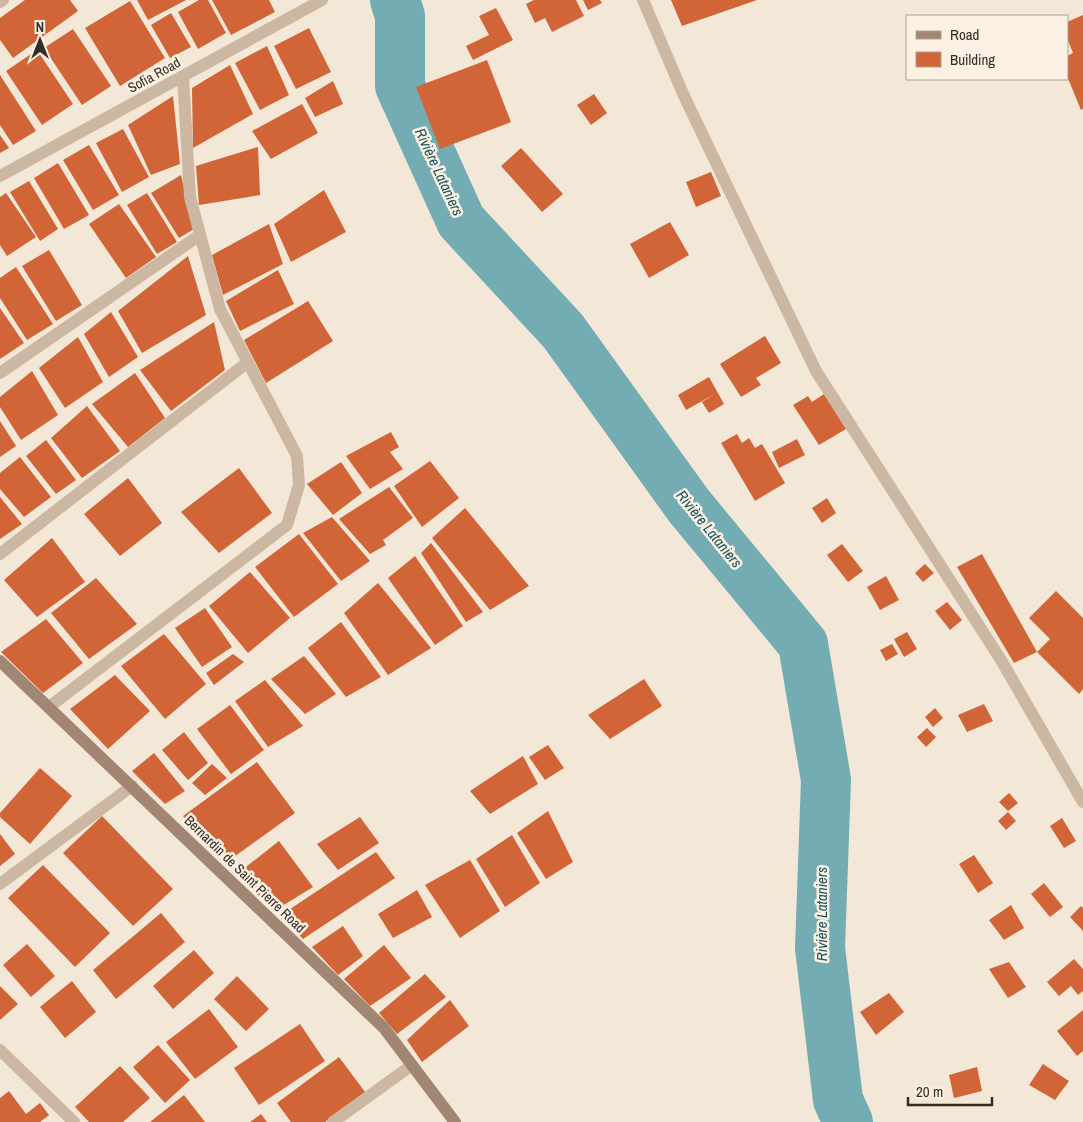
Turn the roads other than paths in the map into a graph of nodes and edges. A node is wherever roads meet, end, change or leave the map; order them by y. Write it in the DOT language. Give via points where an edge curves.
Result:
graph roads {
  1 [pos="322,0"];
  2 [pos="643,0"];
  3 [pos="183,76"];
  4 [pos="0,176"];
  5 [pos="200,235"];
  6 [pos="248,362"];
  7 [pos="0,374"];
  8 [pos="0,554"];
  9 [pos="0,661"];
  10 [pos="49,707"];
  11 [pos="132,786"];
  12 [pos="1083,802"];
  13 [pos="0,884"];
  14 [pos="0,1050"];
  15 [pos="412,1065"];
  16 [pos="74,1122"];
  17 [pos="333,1122"];
  18 [pos="455,1122"];
  1 -- 3 [label="street, Sofia Road"];
  2 -- 12 [label="street" via="684,96 816,371 1001,660"];
  3 -- 4 [label="street, Sofia Road"];
  3 -- 5 [label="street" via="190,197"];
  5 -- 6 [label="street" via="220,308"];
  5 -- 7 [label="street"];
  6 -- 8 [label="street"];
  6 -- 10 [label="street" via="297,456 299,485 287,525"];
  9 -- 10 [label="main road, Bernardin de Saint Pierre Road"];
  10 -- 11 [label="main road, Bernardin de Saint Pierre Road"];
  11 -- 13 [label="street"];
  11 -- 15 [label="main road, Bernardin de Saint Pierre Road" via="384,1028"];
  14 -- 16 [label="street"];
  15 -- 17 [label="street"];
  15 -- 18 [label="main road, Bernardin de Saint Pierre Road"];
}
